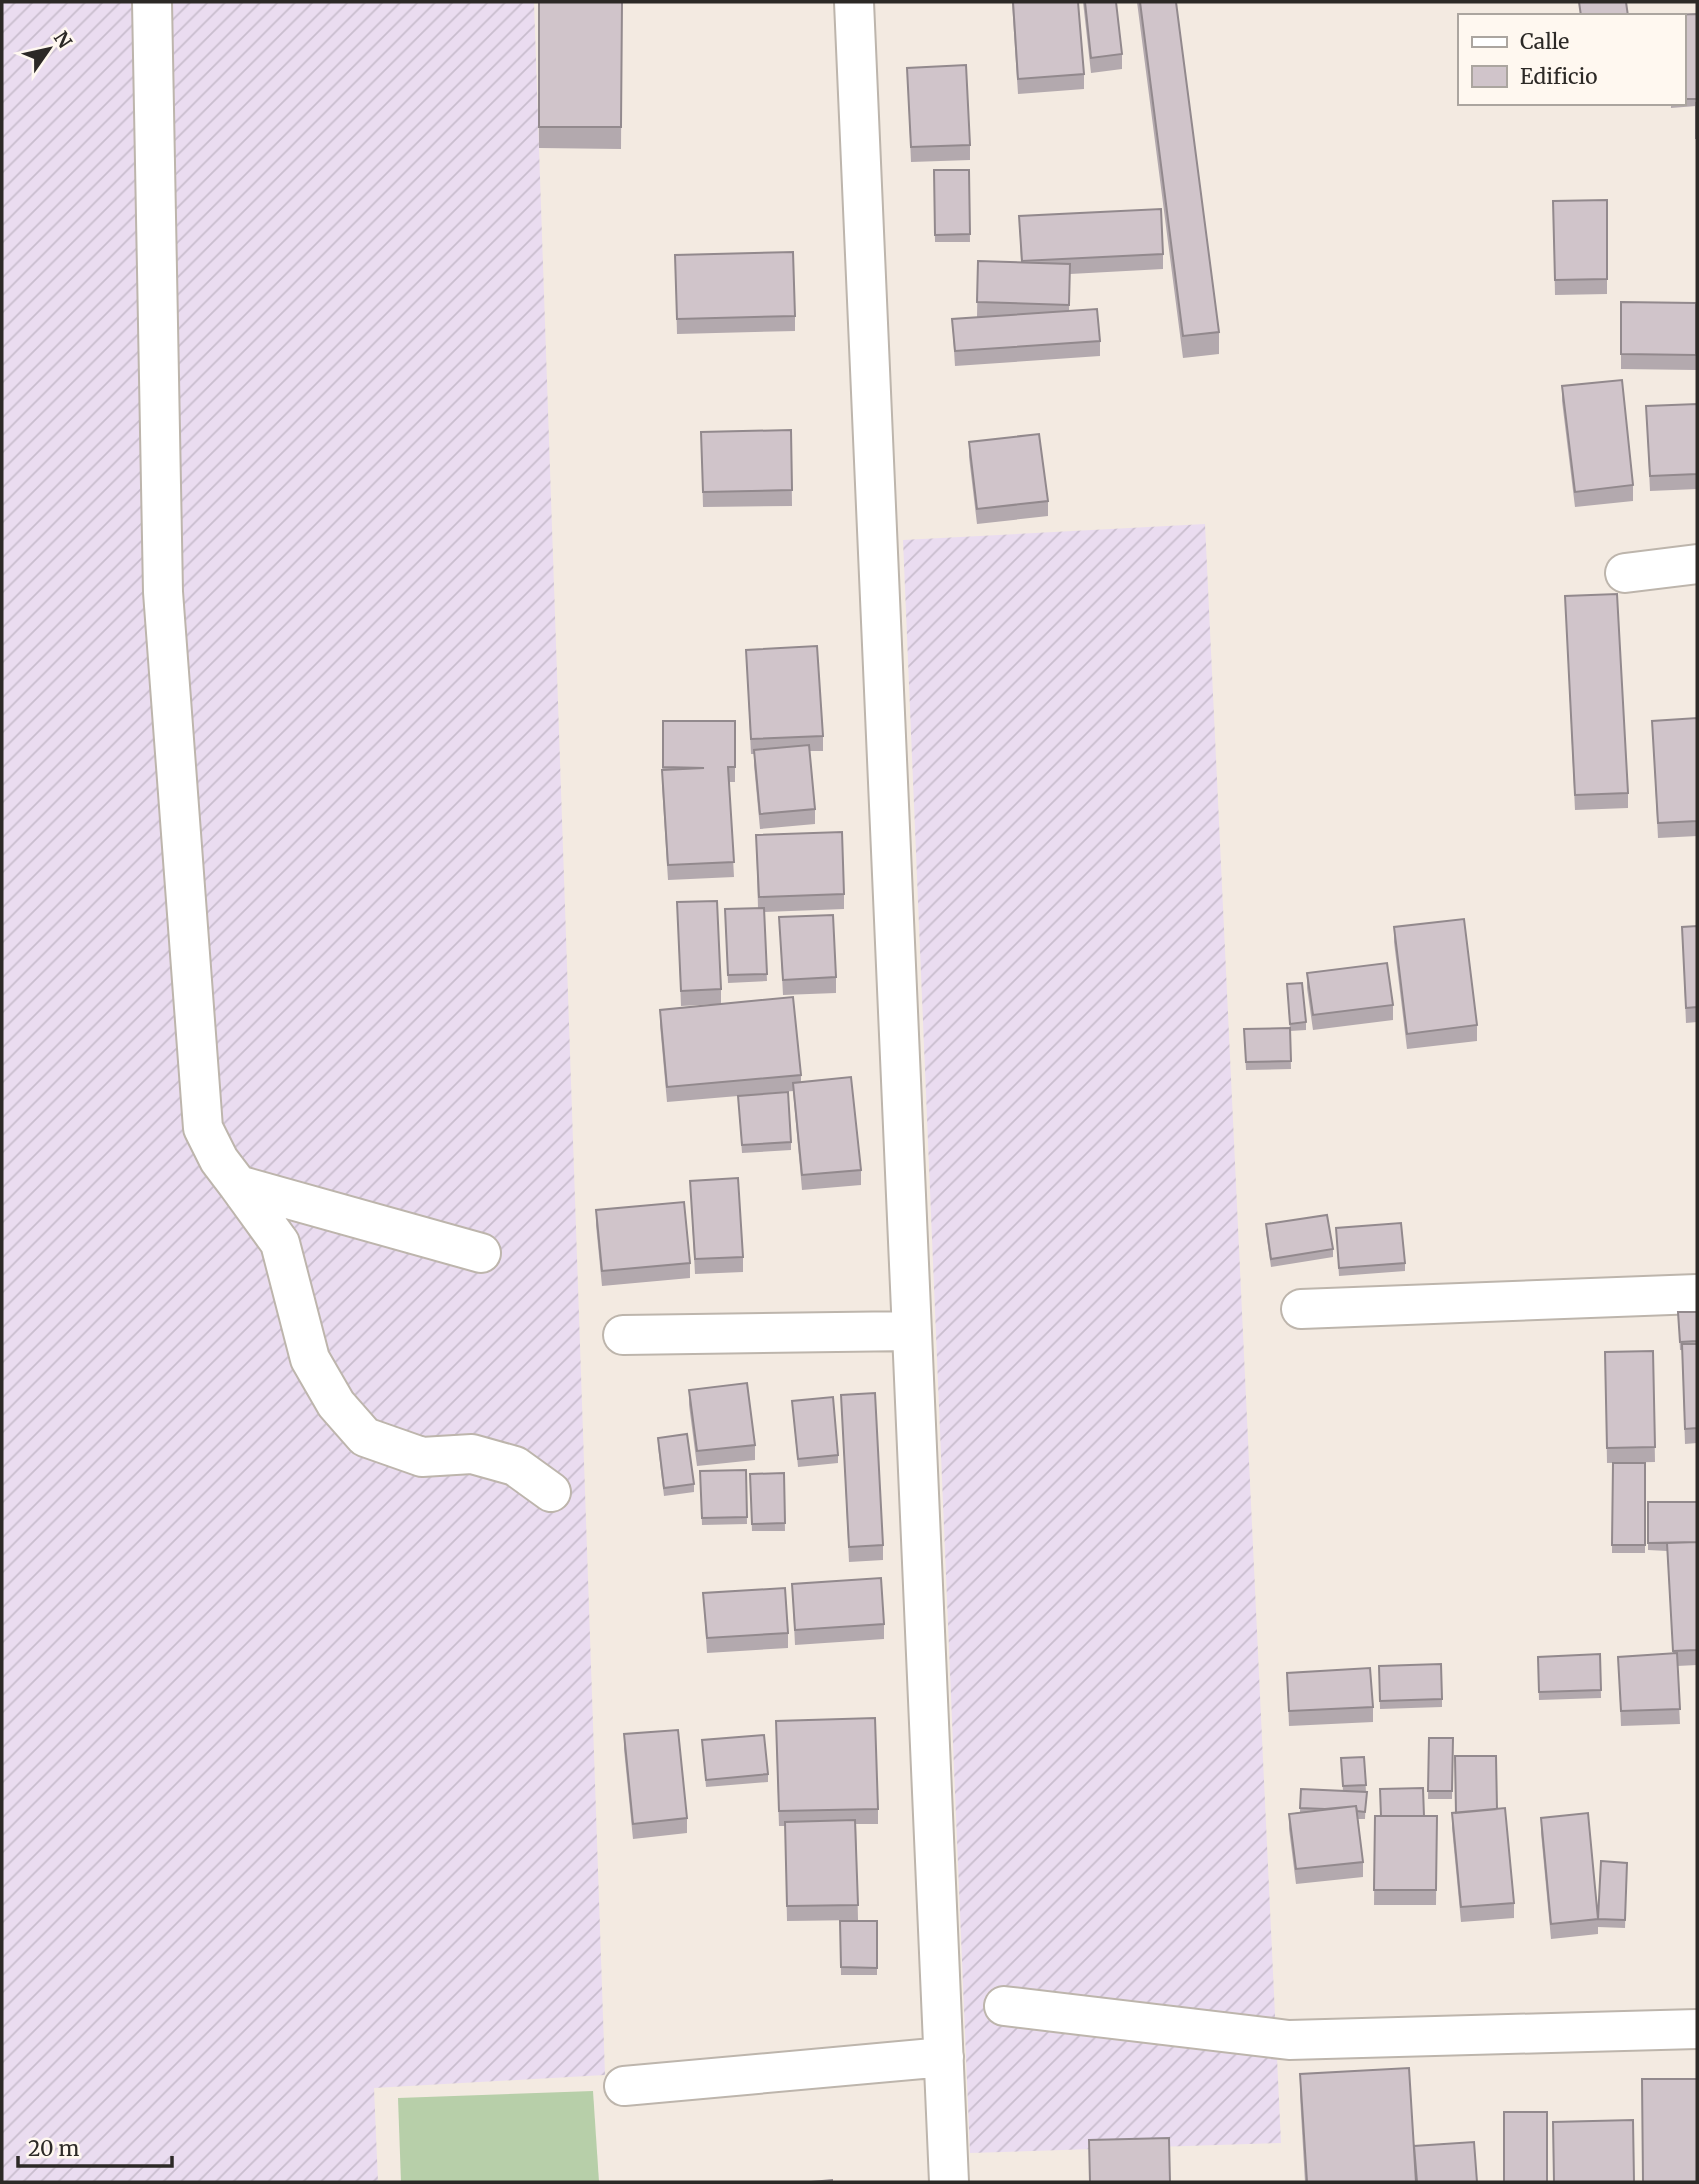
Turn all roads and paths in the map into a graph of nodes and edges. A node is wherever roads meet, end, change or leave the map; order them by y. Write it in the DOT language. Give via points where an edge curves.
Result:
graph roads {
  1 [pos="152,2"];
  2 [pos="854,2"];
  3 [pos="1697,564"];
  4 [pos="1625,573"];
  5 [pos="238,1185"];
  6 [pos="481,1253"];
  7 [pos="1697,1294"];
  8 [pos="1301,1309"];
  9 [pos="911,1331"];
  10 [pos="623,1335"];
  11 [pos="551,1492"];
  12 [pos="1004,2006"];
  13 [pos="1697,2029"];
  14 [pos="944,2057"];
  15 [pos="624,2086"];
  16 [pos="949,2182"];
  1 -- 5 [label="street" via="166,634 203,1128"];
  2 -- 9 [label="street"];
  3 -- 4 [label="street"];
  5 -- 6 [label="street"];
  5 -- 11 [label="street" via="279,1243 310,1359 336,1404 365,1437 422,1457 472,1454 505,1463"];
  7 -- 8 [label="street"];
  9 -- 10 [label="street"];
  9 -- 14 [label="street"];
  12 -- 13 [label="street" via="1289,2040"];
  14 -- 15 [label="street"];
  14 -- 16 [label="street"];
}
